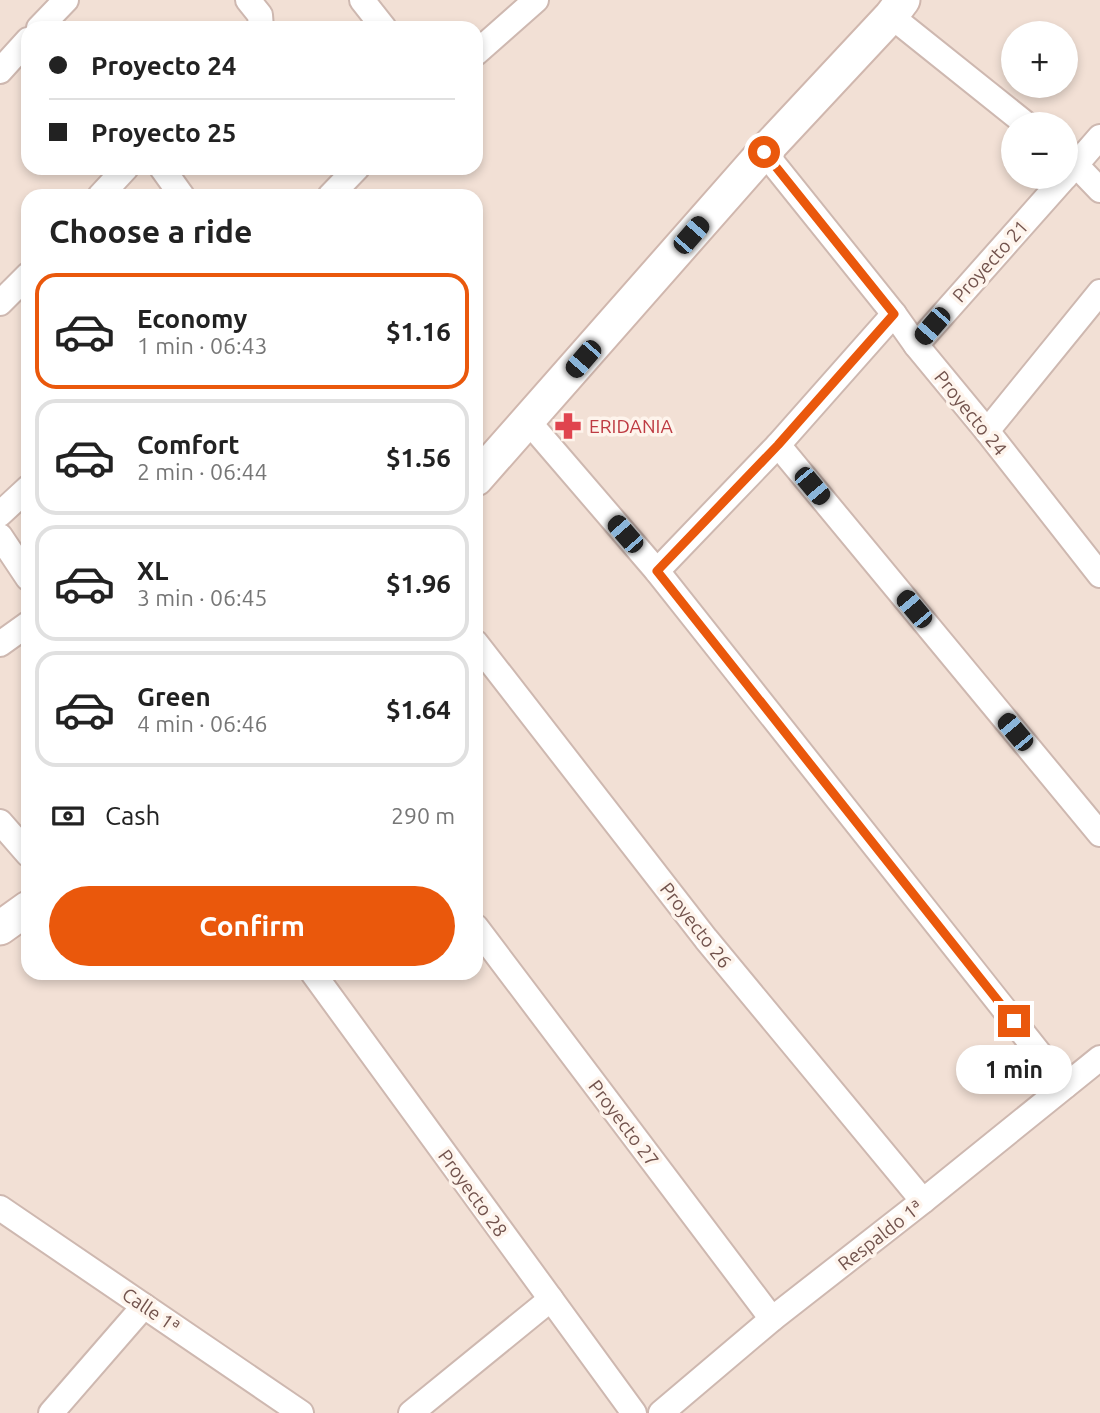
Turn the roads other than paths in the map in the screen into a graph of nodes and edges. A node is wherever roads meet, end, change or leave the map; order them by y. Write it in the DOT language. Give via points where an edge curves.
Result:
graph roads {
  1 [pos="248,0"];
  2 [pos="362,0"];
  3 [pos="536,0"];
  4 [pos="897,8"];
  5 [pos="260,21"];
  6 [pos="378,21"];
  7 [pos="483,47"];
  8 [pos="21,48"];
  9 [pos="0,71"];
  10 [pos="1013,112"];
  11 [pos="1100,137"];
  12 [pos="764,152"];
  13 [pos="1078,158"];
  14 [pos="120,175"];
  15 [pos="350,175"];
  16 [pos="1078,175"];
  17 [pos="106,189"];
  18 [pos="337,189"];
  19 [pos="1050,189"];
  20 [pos="1100,190"];
  21 [pos="21,283"];
  22 [pos="1100,292"];
  23 [pos="0,303"];
  24 [pos="894,314"];
  25 [pos="916,345"];
  26 [pos="528,421"];
  27 [pos="987,431"];
  28 [pos="778,445"];
  29 [pos="483,471"];
  30 [pos="21,494"];
  31 [pos="0,514"];
  32 [pos="0,536"];
  33 [pos="21,568"];
  34 [pos="657,571"];
  35 [pos="1100,575"];
  36 [pos="21,629"];
  37 [pos="0,644"];
  38 [pos="483,652"];
  39 [pos="0,822"];
  40 [pos="1100,834"];
  41 [pos="21,846"];
  42 [pos="21,913"];
  43 [pos="0,928"];
  44 [pos="483,936"];
  45 [pos="318,980"];
  46 [pos="1100,1058"];
  47 [pos="1065,1086"];
  48 [pos="923,1201"];
  49 [pos="5,1216"];
  50 [pos="551,1300"];
  51 [pos="145,1306"];
  52 [pos="772,1319"];
  53 [pos="265,1403"];
  54 [pos="51,1413"];
  55 [pos="301,1413"];
  56 [pos="411,1413"];
  57 [pos="634,1413"];
  58 [pos="661,1413"];
  1 -- 5 [label="street"];
  2 -- 6 [label="street"];
  3 -- 7 [label="street"];
  4 -- 10 [label="street"];
  4 -- 12 [label="main road"];
  8 -- 9 [label="street"];
  11 -- 13 [label="street, Proyecto 21"];
  12 -- 24 [label="street, Proyecto 24"];
  12 -- 26 [label="main road"];
  14 -- 17 [label="street"];
  15 -- 18 [label="street"];
  16 -- 20 [label="street"];
  19 -- 25 [label="street, Proyecto 21"];
  21 -- 23 [label="street"];
  22 -- 27 [label="street"];
  24 -- 25 [label="street, Proyecto 24"];
  24 -- 28 [label="street"];
  25 -- 27 [label="street, Proyecto 24"];
  26 -- 29 [label="main road"];
  26 -- 34 [label="street"];
  27 -- 35 [label="street, Proyecto 24"];
  28 -- 34 [label="street"];
  28 -- 40 [label="street"];
  30 -- 31 [label="street"];
  32 -- 33 [label="street"];
  34 -- 47 [label="street"];
  36 -- 37 [label="street"];
  38 -- 48 [label="street, Proyecto 26" via="706,939"];
  39 -- 41 [label="street"];
  42 -- 43 [label="main road"];
  44 -- 52 [label="street, Proyecto 27"];
  45 -- 50 [label="street, Proyecto 28"];
  46 -- 47 [label="street, Respaldo 1ª"];
  47 -- 48 [label="street, Respaldo 1ª"];
  48 -- 52 [label="street, Respaldo 1ª"];
  49 -- 51 [label="street, Calle 1ª"];
  50 -- 56 [label="street"];
  50 -- 57 [label="street, Proyecto 28"];
  51 -- 53 [label="street, Calle 1ª"];
  51 -- 54 [label="street"];
  52 -- 58 [label="street, Respaldo 1ª"];
  53 -- 55 [label="street, Calle 1ª"];
}
